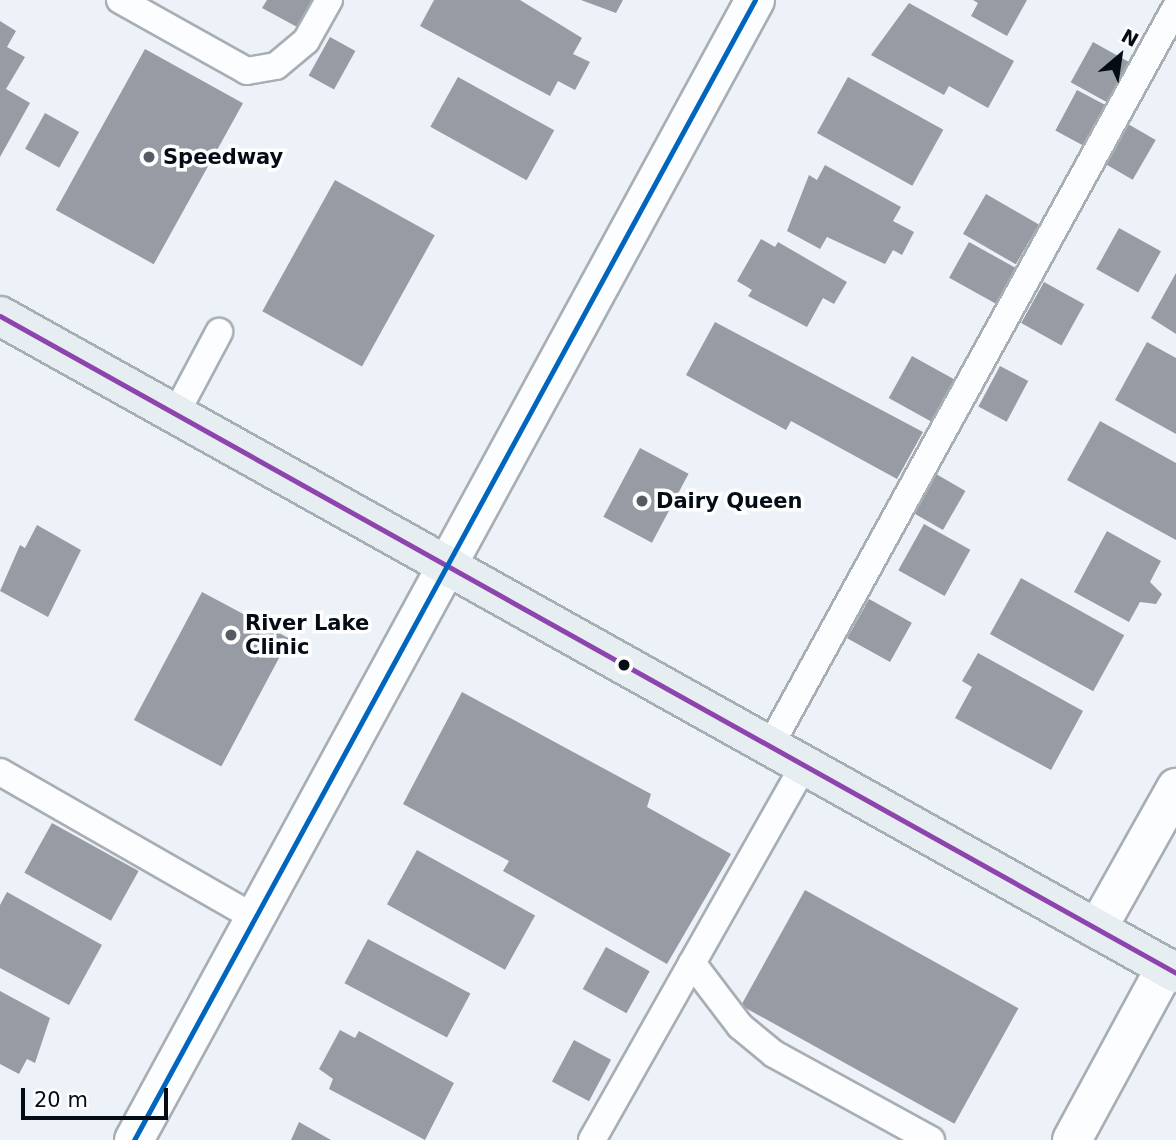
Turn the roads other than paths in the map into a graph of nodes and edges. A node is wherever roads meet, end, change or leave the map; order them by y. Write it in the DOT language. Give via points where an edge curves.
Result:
graph roads {
  1 [pos="120,0"];
  2 [pos="329,0"];
  3 [pos="755,0"];
  4 [pos="1176,6"];
  5 [pos="0,316"];
  6 [pos="219,332"];
  7 [pos="176,413"];
  8 [pos="444,564"];
  9 [pos="771,744"];
  10 [pos="805,764"];
  11 [pos="0,772"];
  12 [pos="1176,788"];
  13 [pos="257,919"];
  14 [pos="1097,929"];
  15 [pos="692,963"];
  16 [pos="1171,970"];
  17 [pos="134,1140"];
  18 [pos="592,1140"];
  19 [pos="931,1140"];
  20 [pos="1072,1140"];
  1 -- 2 [label="lane" via="247,71 276,66 306,41"];
  3 -- 8 [label="street"];
  4 -- 9 [label="lane"];
  5 -- 7 [label="main road"];
  6 -- 7 [label="lane"];
  7 -- 8 [label="main road"];
  8 -- 9 [label="main road"];
  8 -- 13 [label="street"];
  9 -- 10 [label="main road"];
  10 -- 14 [label="main road"];
  10 -- 15 [label="lane"];
  11 -- 13 [label="lane"];
  12 -- 14 [label="street"];
  13 -- 17 [label="street"];
  14 -- 16 [label="main road"];
  15 -- 18 [label="lane"];
  15 -- 19 [label="lane" via="740,1026 774,1054"];
  16 -- 20 [label="street"];
}
